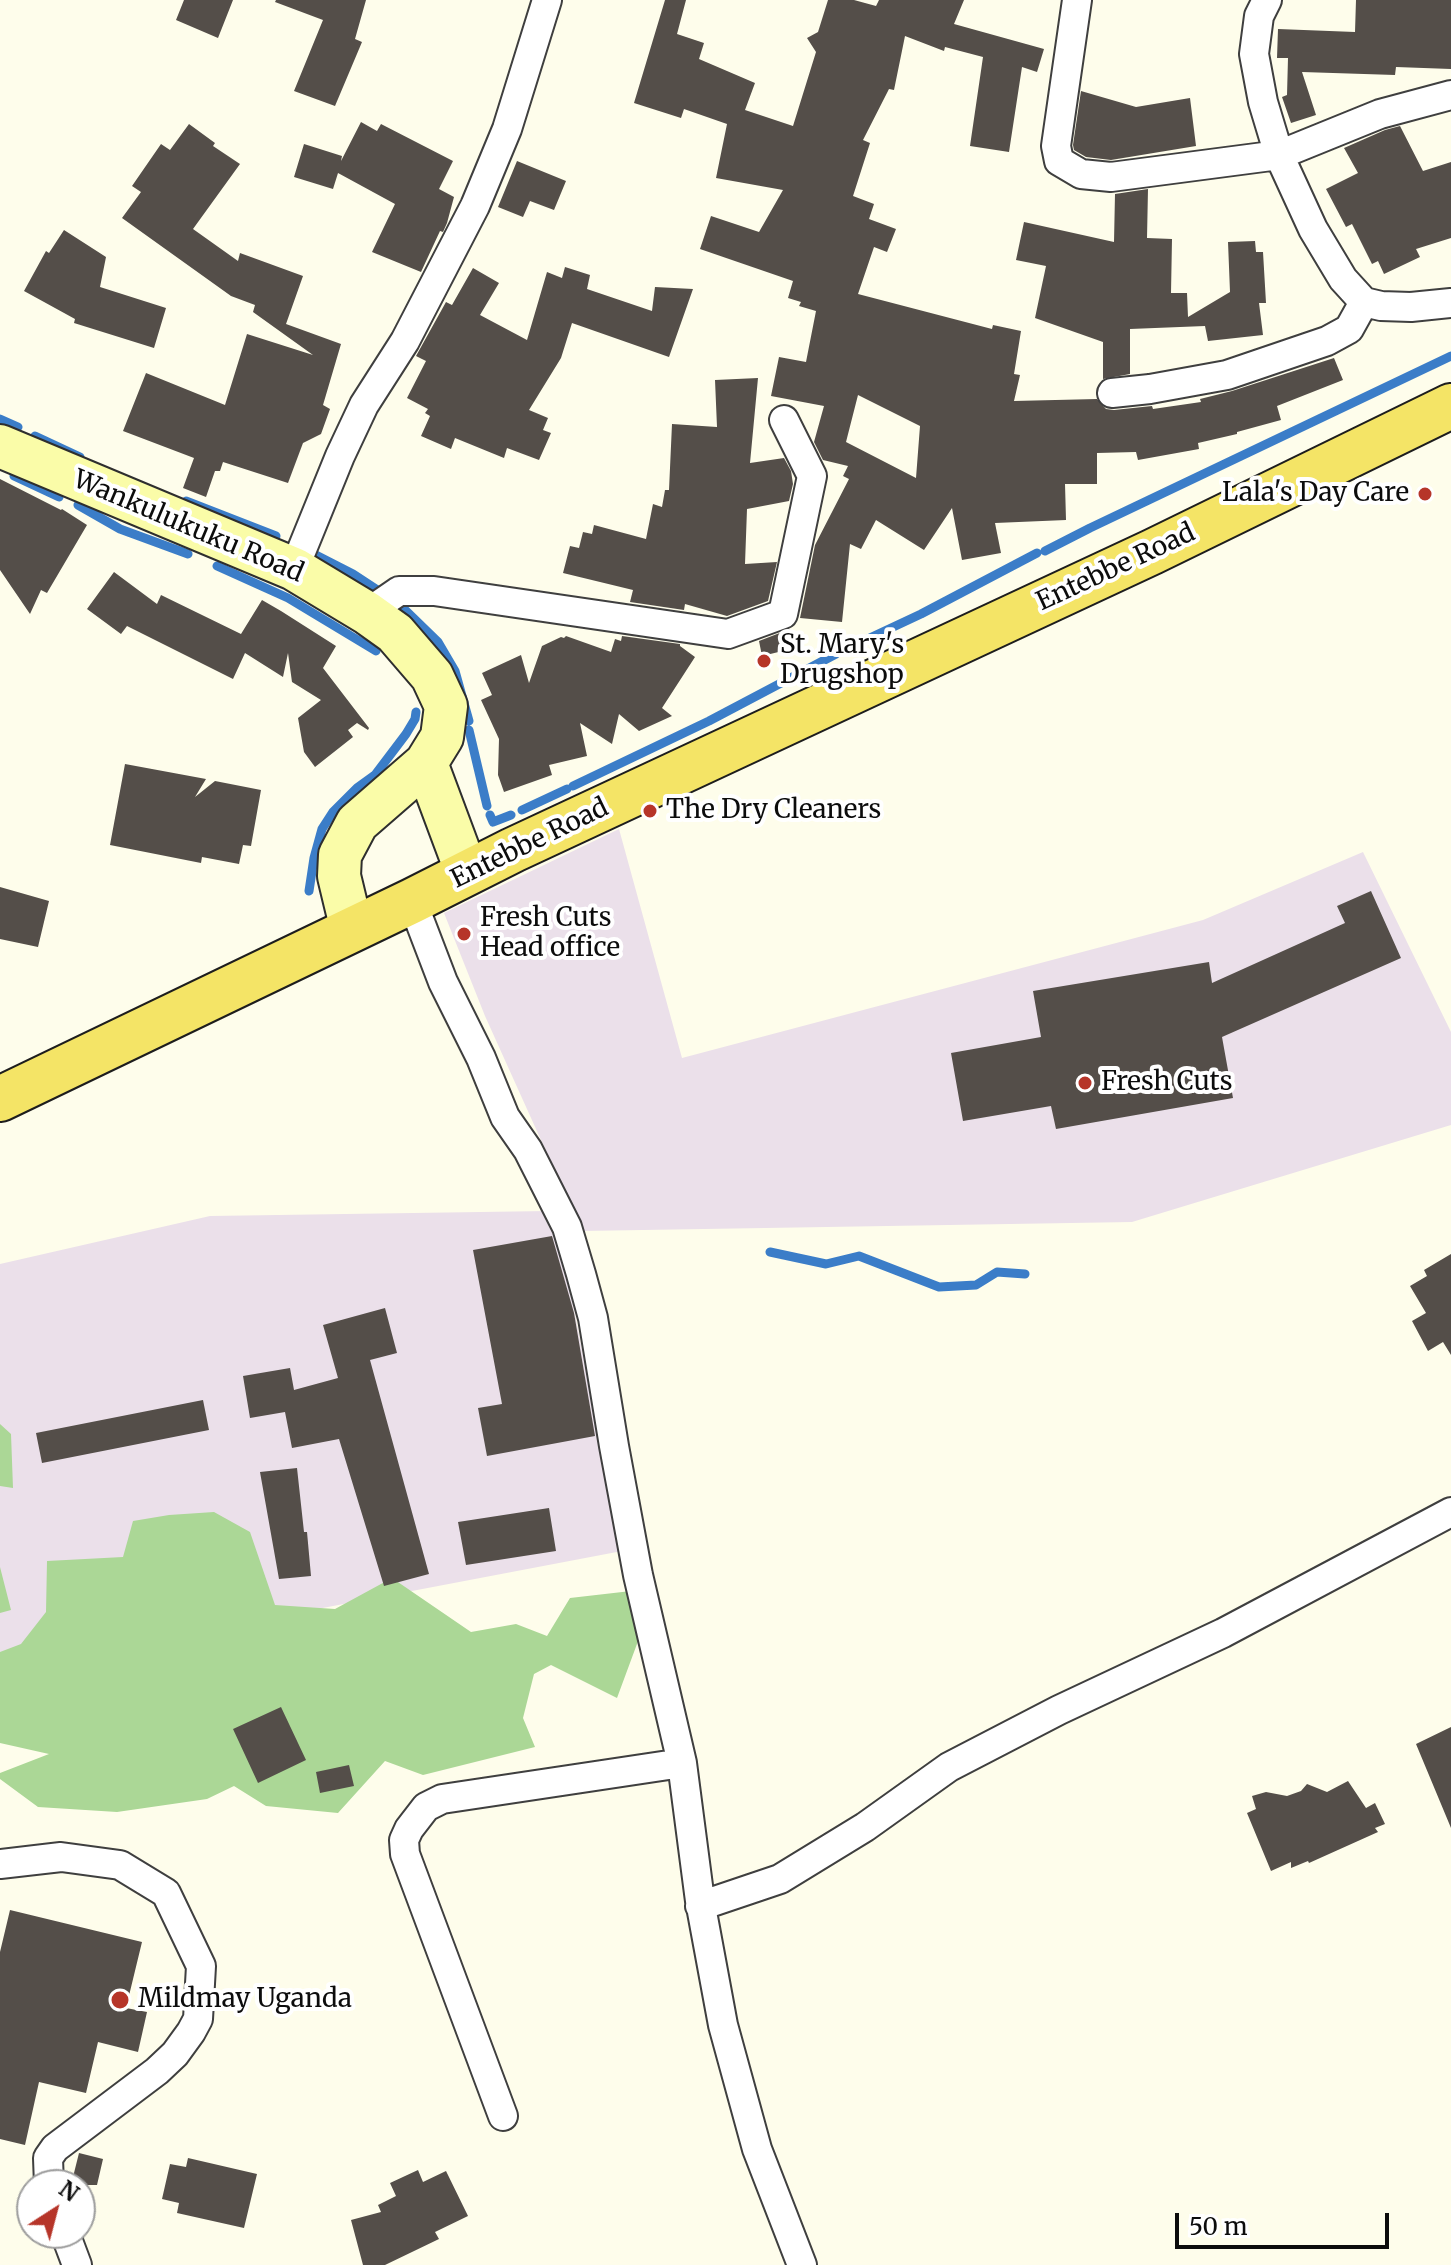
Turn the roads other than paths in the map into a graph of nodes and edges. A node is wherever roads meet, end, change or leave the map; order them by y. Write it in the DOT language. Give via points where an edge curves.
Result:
graph roads {
  1 [pos="547,0"];
  2 [pos="1077,0"];
  3 [pos="1267,0"];
  4 [pos="1451,95"];
  5 [pos="1279,155"];
  6 [pos="1364,302"];
  7 [pos="1451,303"];
  8 [pos="1112,393"];
  9 [pos="1451,406"];
  10 [pos="784,420"];
  11 [pos="0,446"];
  12 [pos="294,569"];
  13 [pos="367,613"];
  14 [pos="418,770"];
  15 [pos="467,873"];
  16 [pos="412,901"];
  17 [pos="352,930"];
  18 [pos="0,1099"];
  19 [pos="1451,1512"];
  20 [pos="682,1763"];
  21 [pos="0,1864"];
  22 [pos="700,1906"];
  23 [pos="503,2116"];
  24 [pos="48,2169"];
  25 [pos="802,2265"];
  1 -- 12 [label="street" via="507,129 475,206 405,341 364,405"];
  2 -- 5 [label="street" via="1056,146 1059,161 1081,174 1111,177"];
  3 -- 5 [label="street" via="1259,16 1254,54"];
  4 -- 5 [label="street" via="1388,111"];
  5 -- 6 [label="street" via="1313,229 1343,279"];
  6 -- 7 [label="street" via="1411,307"];
  6 -- 8 [label="street" via="1349,329 1305,349 1227,375"];
  9 -- 15 [label="main road, Entebbe Road"];
  10 -- 13 [label="street" via="812,476 783,614 728,634 434,591 399,591"];
  11 -- 12 [label="main road, Wankulukuku Road"];
  12 -- 13 [label="main road, Wankulukuku Road"];
  13 -- 14 [label="main road, Wankulukuku Road" via="417,656 446,706 442,737"];
  14 -- 15 [label="main road"];
  14 -- 17 [label="main road, Wankulukuku Road" via="357,823 340,855 339,876"];
  15 -- 16 [label="main road, Entebbe Road"];
  16 -- 17 [label="main road, Entebbe Road"];
  16 -- 20 [label="street" via="505,1117 567,1227 593,1318 638,1575"];
  17 -- 18 [label="main road, Entebbe Road"];
  19 -- 22 [label="street" via="1223,1633 949,1767 780,1879"];
  20 -- 22 [label="street"];
  20 -- 23 [label="street" via="442,1799 426,1807 409,1829 405,1854"];
  21 -- 24 [label="street" via="61,1857 120,1865 166,1893 201,1966 198,2019 175,2054 55,2148"];
  22 -- 25 [label="street" via="723,2025 757,2149"];
}
